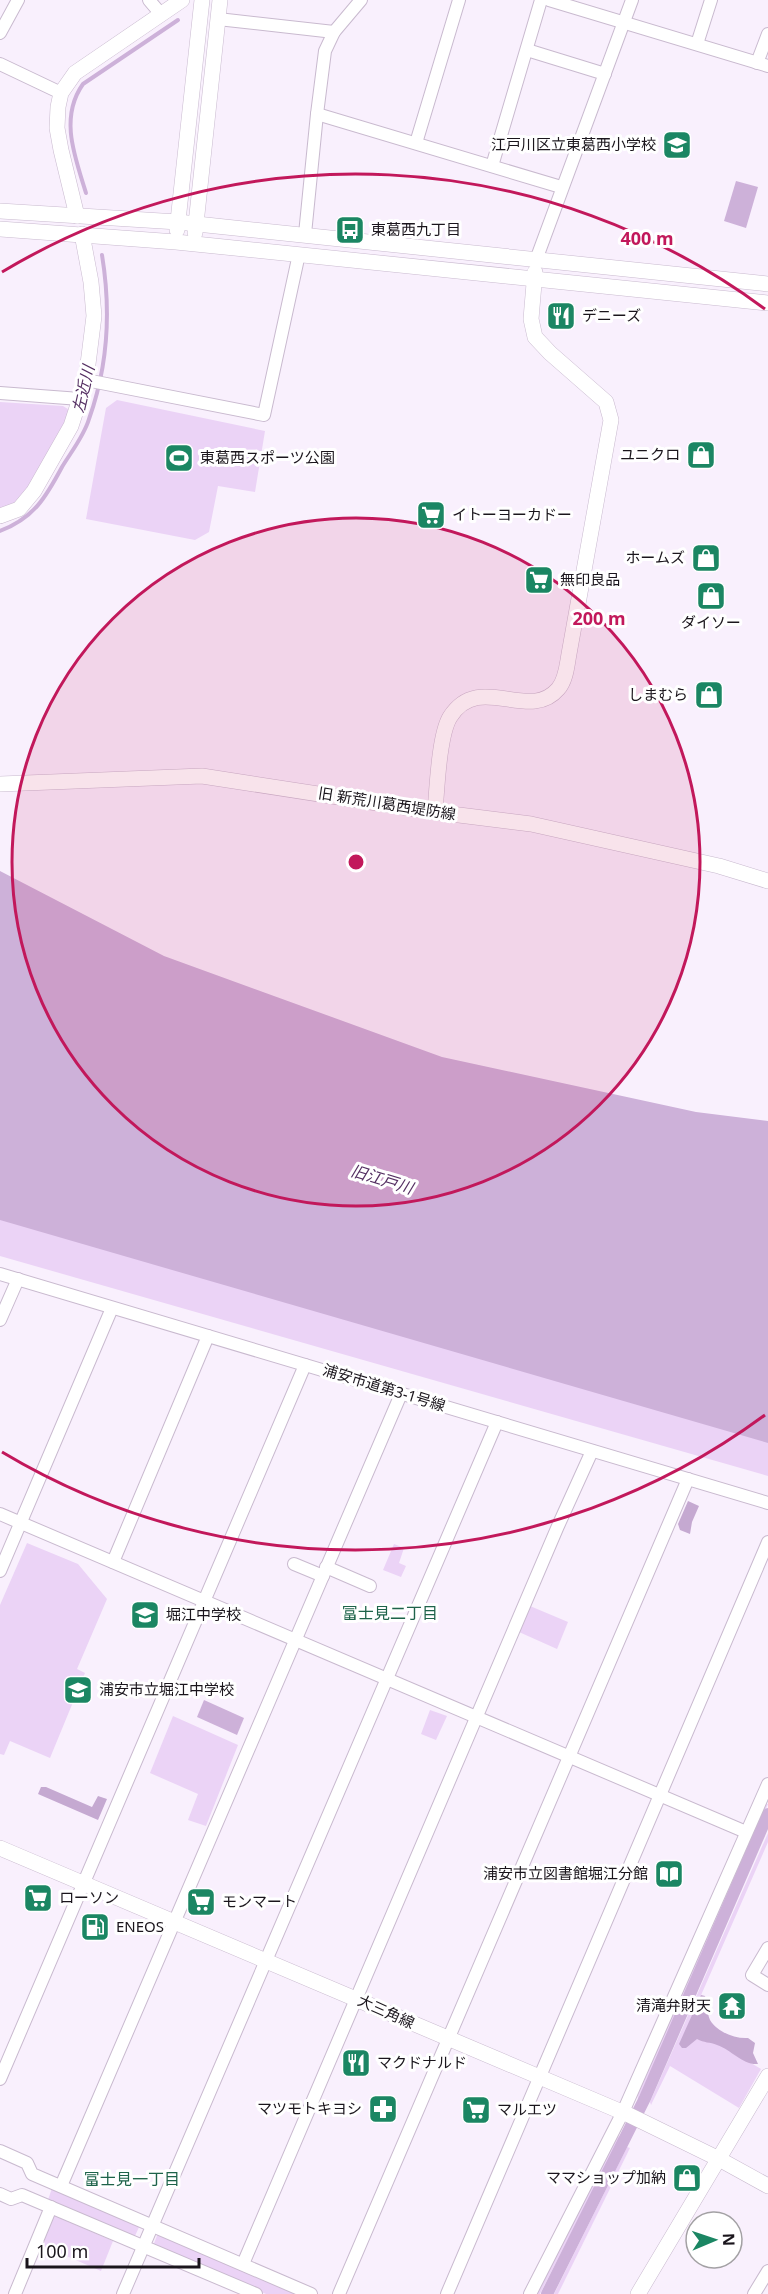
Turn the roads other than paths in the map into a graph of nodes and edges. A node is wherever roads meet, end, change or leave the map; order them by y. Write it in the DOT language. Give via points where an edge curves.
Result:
graph roads {
  1 [pos="18,0"];
  2 [pos="149,0"];
  3 [pos="182,0"];
  4 [pos="202,0"];
  5 [pos="220,0"];
  6 [pos="361,0"];
  7 [pos="459,0"];
  8 [pos="541,0"];
  9 [pos="549,0"];
  10 [pos="632,0"];
  11 [pos="711,0"];
  12 [pos="160,13"];
  13 [pos="218,19"];
  14 [pos="624,22"];
  15 [pos="334,32"];
  16 [pos="0,33"];
  17 [pos="768,34"];
  18 [pos="697,44"];
  19 [pos="527,51"];
  20 [pos="0,64"];
  21 [pos="763,64"];
  22 [pos="604,74"];
  23 [pos="61,93"];
  24 [pos="316,114"];
  25 [pos="416,143"];
  26 [pos="492,166"];
  27 [pos="561,188"];
  28 [pos="0,211"];
  29 [pos="77,216"];
  30 [pos="178,222"];
  31 [pos="196,224"];
  32 [pos="0,229"];
  33 [pos="82,234"];
  34 [pos="305,234"];
  35 [pos="176,242"];
  36 [pos="194,244"];
  37 [pos="299,254"];
  38 [pos="536,260"];
  39 [pos="534,279"];
  40 [pos="768,284"];
  41 [pos="768,303"];
  42 [pos="86,380"];
  43 [pos="0,393"];
  44 [pos="80,399"];
  45 [pos="0,516"];
  46 [pos="0,784"];
  47 [pos="435,812"];
  48 [pos="768,881"];
  49 [pos="0,1274"];
  50 [pos="18,1279"];
  51 [pos="112,1308"];
  52 [pos="0,1320"];
  53 [pos="208,1336"];
  54 [pos="305,1365"];
  55 [pos="400,1394"];
  56 [pos="497,1422"];
  57 [pos="592,1451"];
  58 [pos="688,1479"];
  59 [pos="768,1503"];
  60 [pos="0,1514"];
  61 [pos="21,1523"];
  62 [pos="768,1542"];
  63 [pos="113,1562"];
  64 [pos="294,1564"];
  65 [pos="0,1571"];
  66 [pos="325,1572"];
  67 [pos="370,1586"];
  68 [pos="204,1602"];
  69 [pos="296,1639"];
  70 [pos="386,1680"];
  71 [pos="477,1717"];
  72 [pos="569,1756"];
  73 [pos="767,1790"];
  74 [pos="660,1795"];
  75 [pos="746,1832"];
  76 [pos="0,1848"];
  77 [pos="84,1884"];
  78 [pos="174,1923"];
  79 [pos="768,1948"];
  80 [pos="265,1960"];
  81 [pos="768,1985"];
  82 [pos="357,1999"];
  83 [pos="449,2039"];
  84 [pos="768,2076"];
  85 [pos="539,2078"];
  86 [pos="0,2079"];
  87 [pos="631,2116"];
  88 [pos="0,2151"];
  89 [pos="719,2159"];
  90 [pos="61,2186"];
  91 [pos="768,2186"];
  92 [pos="0,2194"];
  93 [pos="51,2207"];
  94 [pos="152,2225"];
  95 [pos="143,2245"];
  96 [pos="243,2264"];
  97 [pos="768,2271"];
  98 [pos="232,2289"];
  99 [pos="15,2294"];
  100 [pos="123,2294"];
  101 [pos="256,2294"];
  102 [pos="311,2294"];
  103 [pos="339,2294"];
  104 [pos="447,2294"];
  105 [pos="530,2294"];
  106 [pos="638,2294"];
  107 [pos="754,2294"];
  1 -- 16 [label="street"];
  2 -- 12 [label="street"];
  3 -- 12 [label="street"];
  4 -- 30 [label="street"];
  5 -- 13 [label="street"];
  6 -- 15 [label="street"];
  7 -- 25 [label="street"];
  8 -- 19 [label="street"];
  9 -- 14 [label="street"];
  10 -- 14 [label="street"];
  11 -- 18 [label="street"];
  12 -- 23 [label="street" via="75,73"];
  13 -- 15 [label="street"];
  13 -- 31 [label="street"];
  14 -- 18 [label="street"];
  14 -- 22 [label="street"];
  15 -- 24 [label="street" via="325,51"];
  17 -- 21 [label="street"];
  18 -- 21 [label="street"];
  19 -- 22 [label="street"];
  19 -- 26 [label="street"];
  20 -- 23 [label="street"];
  22 -- 27 [label="street"];
  23 -- 29 [label="street" via="57,128"];
  24 -- 25 [label="street"];
  24 -- 34 [label="street"];
  25 -- 26 [label="street"];
  26 -- 27 [label="street"];
  27 -- 38 [label="street"];
  28 -- 29 [label="street"];
  29 -- 30 [label="street"];
  30 -- 31 [label="street"];
  30 -- 35 [label="street"];
  31 -- 34 [label="street"];
  31 -- 36 [label="street"];
  32 -- 33 [label="street"];
  33 -- 35 [label="street"];
  33 -- 42 [label="street" via="94,316"];
  34 -- 38 [label="street"];
  35 -- 36 [label="street"];
  36 -- 37 [label="street"];
  37 -- 39 [label="street"];
  37 -- 42 [label="street" via="264,416"];
  38 -- 39 [label="street"];
  38 -- 40 [label="street"];
  39 -- 41 [label="street"];
  39 -- 47 [label="street" via="531,319 536,338 606,402 611,420 565,676 559,688 542,700 483,695 458,706 449,718 444,738"];
  42 -- 44 [label="street"];
  43 -- 44 [label="street"];
  44 -- 45 [label="street" via="71,426 34,491 19,509"];
  46 -- 47 [label="street, 旧 新荒川葛西堤防線" via="202,776"];
  47 -- 48 [label="street, 旧 新荒川葛西堤防線" via="531,824 719,866"];
  49 -- 50 [label="street, 浦安市道第3-1号線"];
  50 -- 51 [label="street, 浦安市道第3-1号線"];
  50 -- 52 [label="street"];
  51 -- 53 [label="street, 浦安市道第3-1号線"];
  51 -- 61 [label="street"];
  53 -- 54 [label="street, 浦安市道第3-1号線"];
  53 -- 63 [label="street"];
  54 -- 55 [label="street, 浦安市道第3-1号線"];
  54 -- 68 [label="street"];
  55 -- 56 [label="street, 浦安市道第3-1号線"];
  55 -- 66 [label="street"];
  56 -- 57 [label="street, 浦安市道第3-1号線"];
  56 -- 70 [label="street"];
  57 -- 58 [label="street, 浦安市道第3-1号線"];
  57 -- 71 [label="street"];
  58 -- 59 [label="street, 浦安市道第3-1号線"];
  58 -- 72 [label="street"];
  60 -- 61 [label="street"];
  61 -- 63 [label="street"];
  61 -- 65 [label="street"];
  62 -- 74 [label="street"];
  63 -- 68 [label="street"];
  64 -- 66 [label="street"];
  66 -- 67 [label="street"];
  66 -- 69 [label="street"];
  68 -- 69 [label="street"];
  68 -- 77 [label="street"];
  69 -- 70 [label="street"];
  69 -- 78 [label="street"];
  70 -- 71 [label="street"];
  70 -- 80 [label="street"];
  71 -- 72 [label="street"];
  71 -- 82 [label="street"];
  72 -- 74 [label="street"];
  72 -- 83 [label="street"];
  73 -- 75 [label="street"];
  74 -- 75 [label="street"];
  74 -- 85 [label="street"];
  75 -- 87 [label="street"];
  76 -- 77 [label="street, 大三角線"];
  77 -- 78 [label="street, 大三角線"];
  77 -- 86 [label="street"];
  78 -- 80 [label="street, 大三角線"];
  78 -- 90 [label="street"];
  79 -- 81 [label="street" via="752,1975"];
  80 -- 82 [label="street, 大三角線"];
  80 -- 94 [label="street"];
  82 -- 83 [label="street, 大三角線"];
  82 -- 96 [label="street"];
  83 -- 85 [label="street, 大三角線"];
  83 -- 103 [label="street"];
  84 -- 89 [label="street"];
  85 -- 87 [label="street, 大三角線"];
  85 -- 104 [label="street"];
  87 -- 89 [label="street, 大三角線"];
  87 -- 105 [label="street"];
  88 -- 90 [label="street" via="27,2163 32,2174"];
  89 -- 91 [label="street, 大三角線"];
  89 -- 106 [label="street"];
  90 -- 94 [label="street"];
  92 -- 93 [label="street" via="11,2199 22,2195"];
  93 -- 95 [label="street"];
  93 -- 99 [label="street"];
  94 -- 95 [label="street"];
  94 -- 96 [label="street"];
  95 -- 98 [label="street"];
  95 -- 100 [label="street"];
  96 -- 102 [label="street"];
  97 -- 107 [label="street"];
  98 -- 101 [label="street"];
}
